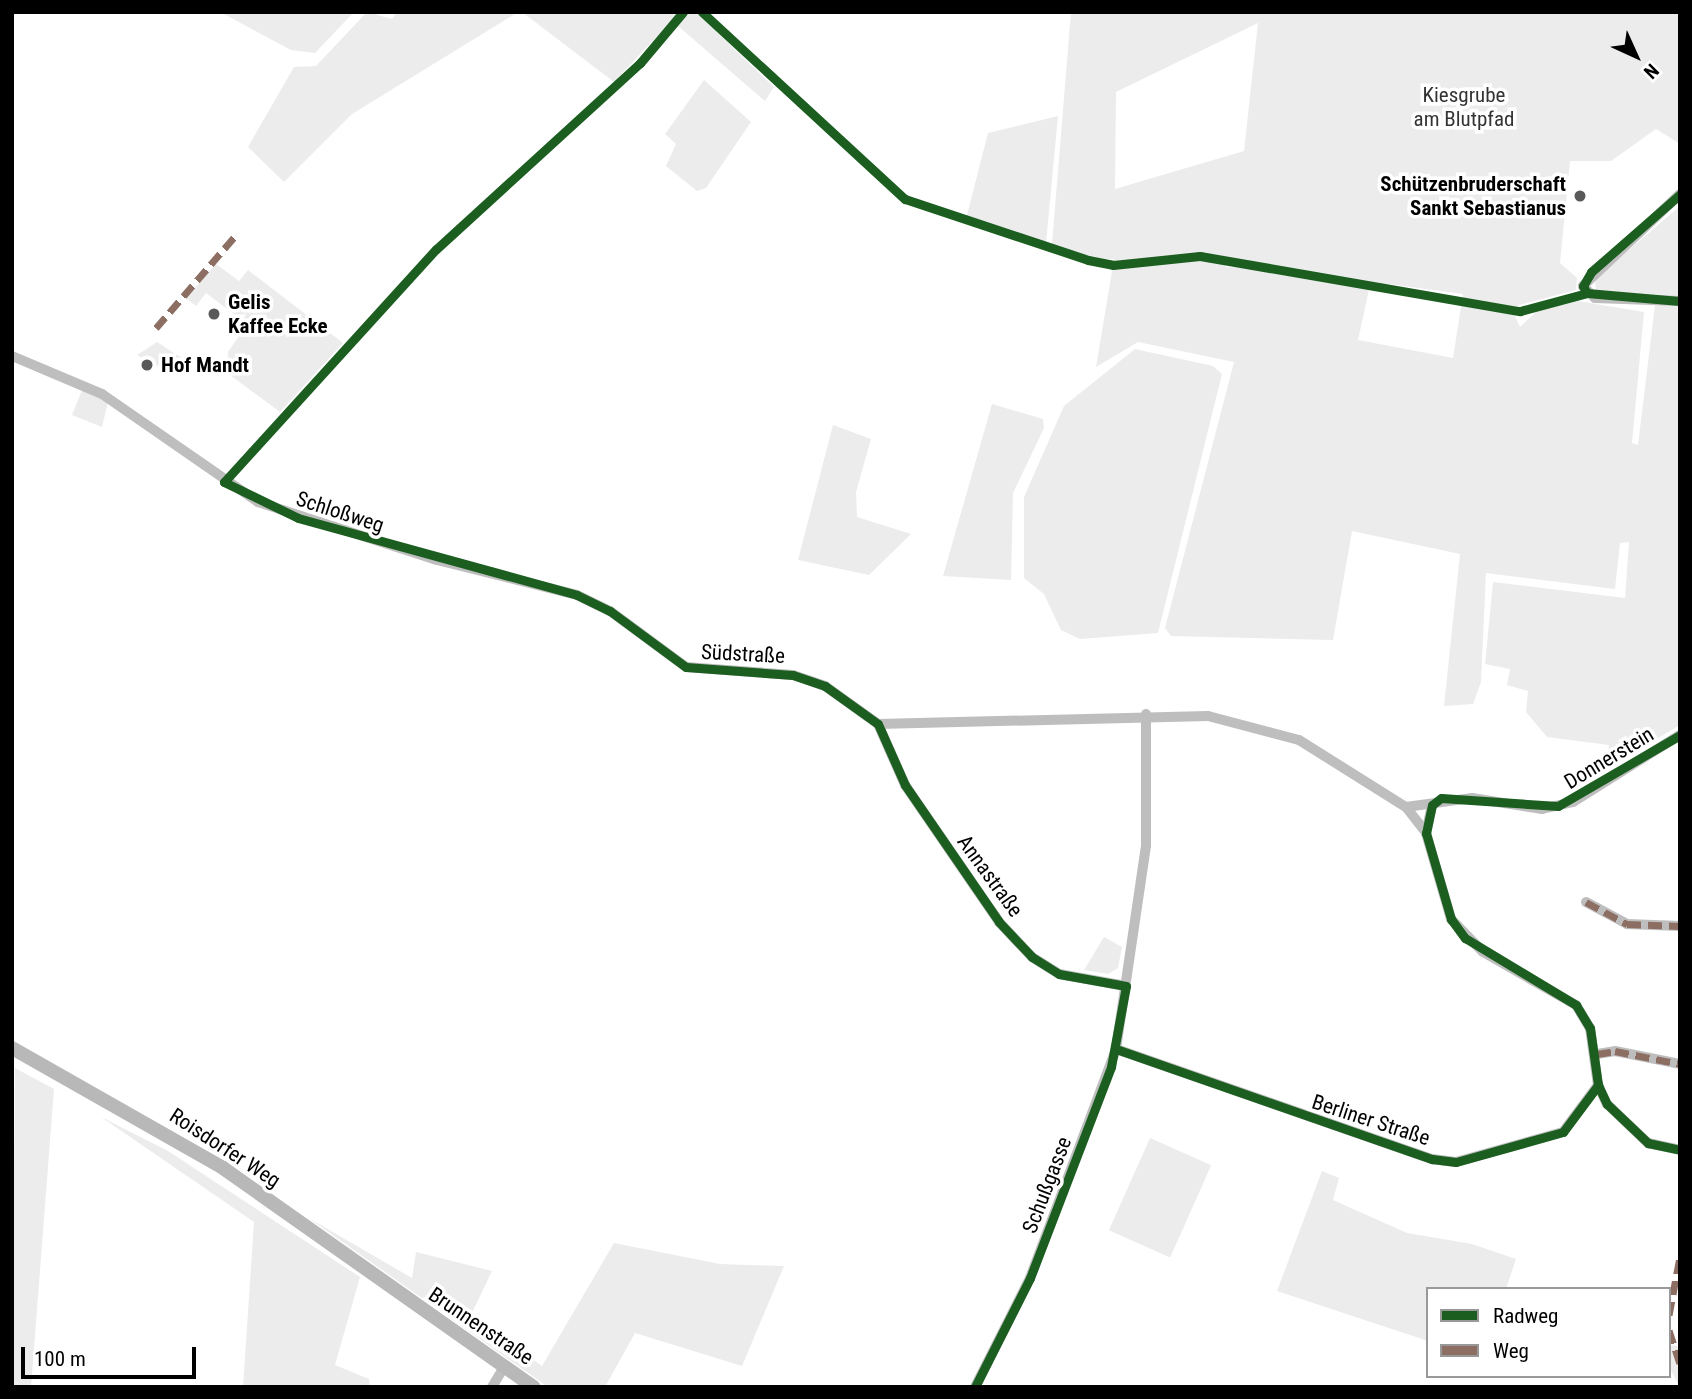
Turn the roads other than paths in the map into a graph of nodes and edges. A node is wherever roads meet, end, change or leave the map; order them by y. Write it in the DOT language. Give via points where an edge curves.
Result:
graph roads {
  1 [pos="1680,194"];
  2 [pos="1680,301"];
  3 [pos="12,356"];
  4 [pos="572,594"];
  5 [pos="1146,714"];
  6 [pos="878,724"];
  7 [pos="1680,735"];
  8 [pos="1432,805"];
  9 [pos="1406,807"];
  10 [pos="1426,833"];
  11 [pos="1586,902"];
  12 [pos="1680,926"];
  13 [pos="1126,986"];
  14 [pos="12,1048"];
  15 [pos="1116,1049"];
  16 [pos="1597,1054"];
  17 [pos="1680,1064"];
  18 [pos="1598,1085"];
  19 [pos="1680,1150"];
  20 [pos="405,1299"];
  21 [pos="504,1367"];
  22 [pos="492,1387"];
  23 [pos="534,1387"];
  24 [pos="975,1387"];
  1 -- 2 [label="street" via="1591,272 1583,286 1587,293"];
  3 -- 4 [label="street, Schloßweg" via="102,394 258,502 447,564"];
  4 -- 6 [label="street, Südstraße" via="610,611 686,667 793,675 825,686"];
  5 -- 6 [label="street" via="980,725"];
  5 -- 9 [label="street" via="1208,716 1267,728 1299,740"];
  5 -- 13 [label="street, Schußgasse" via="1146,845"];
  6 -- 13 [label="street, Annastraße" via="905,785 999,922 1032,957 1059,974"];
  7 -- 8 [label="street, Donnerstein" via="1558,806 1472,798 1441,798"];
  8 -- 9 [label="street, Donnerstein"];
  8 -- 10 [label="street"];
  9 -- 10 [label="street"];
  10 -- 16 [label="street" via="1451,919 1465,938 1576,1005"];
  11 -- 12 [label="street" via="1627,924"];
  13 -- 15 [label="street, Schußgasse"];
  14 -- 20 [label="street, Roisdorfer Weg" via="214,1162"];
  15 -- 18 [label="street, Berliner Straße" via="1432,1159 1456,1162 1563,1132"];
  15 -- 24 [label="street, Schußgasse" via="1030,1278"];
  16 -- 17 [label="street"];
  16 -- 18 [label="street"];
  18 -- 19 [label="street" via="1625,1127 1648,1143"];
  20 -- 21 [label="street, Brunnenstraße"];
  21 -- 22 [label="street"];
  21 -- 23 [label="street, Brunnenstraße"];
}
